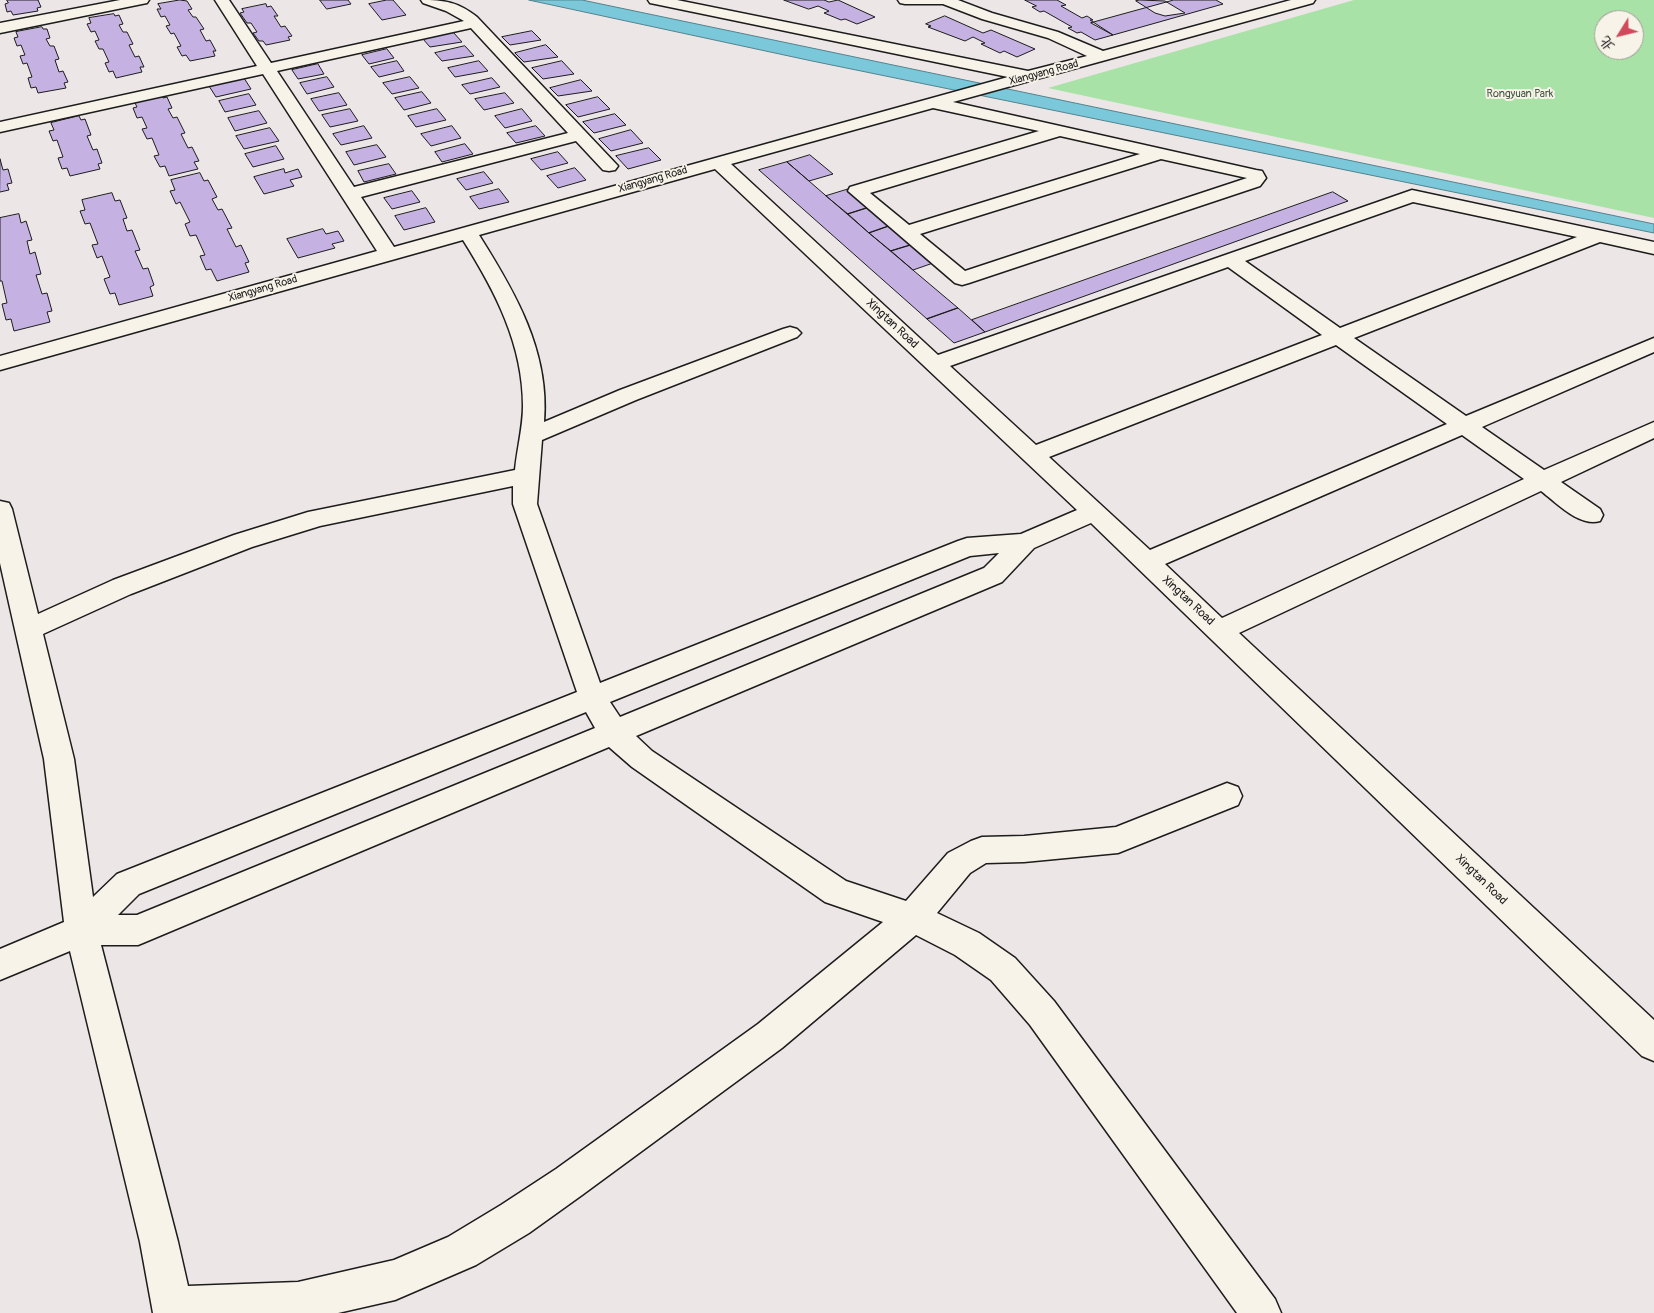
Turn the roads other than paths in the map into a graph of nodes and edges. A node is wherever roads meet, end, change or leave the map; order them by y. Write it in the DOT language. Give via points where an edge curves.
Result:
graph roads {
  1 [pos="142,0"];
  2 [pos="222,0"];
  3 [pos="428,0"];
  4 [pos="655,0"];
  5 [pos="904,0"];
  6 [pos="934,0"];
  7 [pos="945,0"];
  8 [pos="1308,0"];
  9 [pos="1240,5"];
  10 [pos="461,11"];
  11 [pos="1255,14"];
  12 [pos="474,22"];
  13 [pos="0,28"];
  14 [pos="1102,57"];
  15 [pos="263,62"];
  16 [pos="1031,76"];
  17 [pos="134,82"];
  18 [pos="932,103"];
  19 [pos="0,126"];
  20 [pos="1058,131"];
  21 [pos="580,135"];
  22 [pos="1159,154"];
  23 [pos="718,162"];
  24 [pos="609,166"];
  25 [pos="350,194"];
  26 [pos="468,232"];
  27 [pos="907,232"];
  28 [pos="1598,236"];
  29 [pos="1654,248"];
  30 [pos="389,254"];
  31 [pos="1230,260"];
  32 [pos="790,333"];
  33 [pos="1339,336"];
  34 [pos="1654,344"];
  35 [pos="0,362"];
  36 [pos="934,364"];
  37 [pos="1464,425"];
  38 [pos="1654,429"];
  39 [pos="531,436"];
  40 [pos="1032,455"];
  41 [pos="526,476"];
  42 [pos="1542,481"];
  43 [pos="0,509"];
  44 [pos="1094,512"];
  45 [pos="1591,515"];
  46 [pos="1025,542"];
  47 [pos="1146,562"];
  48 [pos="28,630"];
  49 [pos="1218,631"];
  50 [pos="593,697"];
  51 [pos="615,732"];
  52 [pos="1227,796"];
  53 [pos="912,918"];
  54 [pos="82,930"];
  55 [pos="0,965"];
  56 [pos="1654,1044"];
  57 [pos="173,1310"];
  58 [pos="1262,1313"];
  1 -- 13 [label="street"];
  2 -- 15 [label="street"];
  3 -- 10 [label="street"];
  4 -- 16 [label="street"];
  5 -- 6 [label="street"];
  6 -- 7 [label="street"];
  7 -- 14 [label="street" via="1053,35"];
  8 -- 11 [label="street, Xiangyang Road"];
  9 -- 11 [label="street"];
  10 -- 12 [label="street"];
  10 -- 15 [label="street"];
  11 -- 14 [label="street, Xiangyang Road"];
  12 -- 15 [label="street"];
  12 -- 21 [label="street"];
  14 -- 16 [label="street, Xiangyang Road"];
  15 -- 17 [label="street"];
  15 -- 19 [label="street"];
  15 -- 25 [label="street"];
  16 -- 18 [label="street, Xiangyang Road"];
  18 -- 20 [label="street"];
  18 -- 23 [label="street, Xiangyang Road"];
  20 -- 22 [label="street"];
  20 -- 27 [label="street" via="858,190"];
  21 -- 24 [label="street"];
  21 -- 25 [label="street"];
  22 -- 27 [label="street"];
  22 -- 27 [label="street" via="1256,175 1257,178 1254,182 962,279"];
  23 -- 26 [label="street, Xiangyang Road"];
  23 -- 36 [label="street, Xingtan Road"];
  25 -- 30 [label="street"];
  26 -- 30 [label="street, Xiangyang Road"];
  26 -- 39 [label="street" via="493,272 528,348 533,377"];
  28 -- 29 [label="street"];
  28 -- 31 [label="street" via="1412,196"];
  28 -- 33 [label="street"];
  30 -- 35 [label="street, Xiangyang Road"];
  31 -- 33 [label="street"];
  31 -- 36 [label="street"];
  32 -- 39 [label="street" via="628,394"];
  33 -- 37 [label="street"];
  33 -- 40 [label="street"];
  34 -- 37 [label="street"];
  36 -- 40 [label="street, Xingtan Road"];
  37 -- 42 [label="street"];
  37 -- 47 [label="street"];
  38 -- 42 [label="street"];
  39 -- 41 [label="street"];
  40 -- 44 [label="street, Xingtan Road"];
  41 -- 48 [label="street" via="317,518 243,541 122,587"];
  41 -- 50 [label="street" via="525,504"];
  42 -- 45 [label="street"];
  42 -- 49 [label="street"];
  43 -- 48 [label="street"];
  44 -- 46 [label="street"];
  44 -- 47 [label="street, Xingtan Road"];
  46 -- 50 [label="street" via="967,547"];
  46 -- 51 [label="street" via="993,575"];
  47 -- 49 [label="street, Xingtan Road"];
  48 -- 54 [label="street" via="59,759"];
  49 -- 56 [label="street, Xingtan Road"];
  50 -- 51 [label="street"];
  50 -- 54 [label="street" via="128,884"];
  51 -- 53 [label="street" via="642,759 836,892"];
  51 -- 54 [label="street" via="138,930"];
  52 -- 53 [label="street" via="1118,840 982,850 959,862"];
  53 -- 57 [label="street" via="770,1036 569,1182 462,1250 395,1280 298,1302"];
  53 -- 58 [label="street" via="967,944 1004,969 1042,1013"];
  54 -- 55 [label="street"];
  54 -- 57 [label="street"];
}
